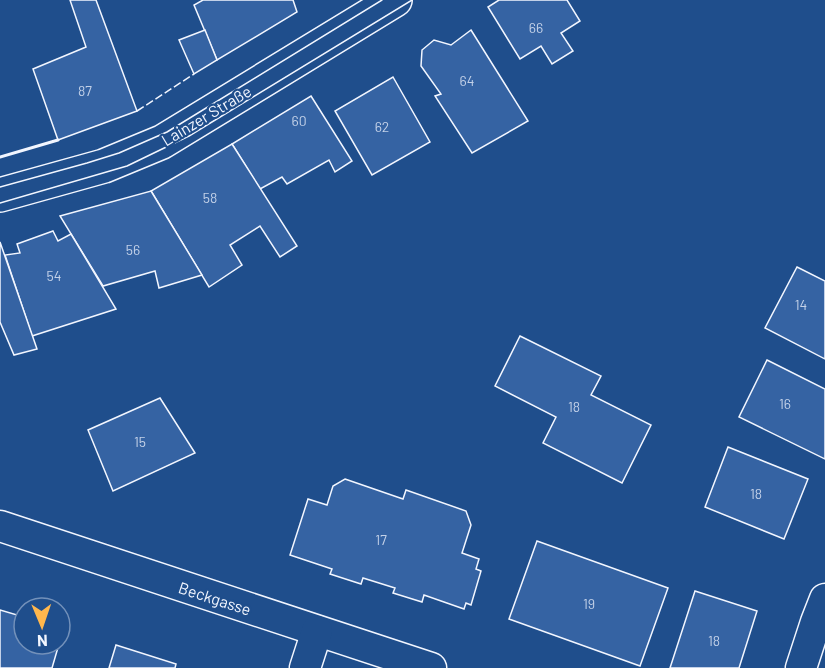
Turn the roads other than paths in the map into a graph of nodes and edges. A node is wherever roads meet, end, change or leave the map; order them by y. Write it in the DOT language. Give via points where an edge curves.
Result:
graph roads {
  1 [pos="395,0"];
  2 [pos="0,195"];
  3 [pos="0,526"];
  4 [pos="825,599"];
  5 [pos="317,631"];
  6 [pos="305,668"];
  7 [pos="431,668"];
  8 [pos="801,668"];
  1 -- 2 [label="main road, Lainzer Straße" via="162,142 104,166"];
  3 -- 5 [label="street, Beckgasse"];
  4 -- 8 [label="street"];
  5 -- 6 [label="street"];
  5 -- 7 [label="street, Beckgasse"];
}
